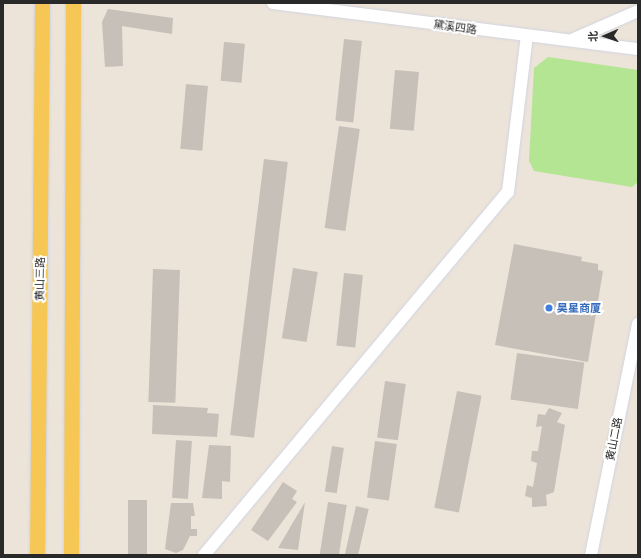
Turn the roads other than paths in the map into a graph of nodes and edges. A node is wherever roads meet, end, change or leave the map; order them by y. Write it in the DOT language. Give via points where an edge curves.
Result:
graph roads {
  1 [pos="42,3"];
  2 [pos="73,3"];
  3 [pos="273,3"];
  4 [pos="638,12"];
  5 [pos="527,36"];
  6 [pos="574,39"];
  7 [pos="638,49"];
  8 [pos="638,324"];
  9 [pos="37,555"];
  10 [pos="71,555"];
  11 [pos="204,555"];
  12 [pos="591,555"];
  1 -- 9 [label="main road, 黄山三路"];
  2 -- 10 [label="main road"];
  3 -- 5 [label="street, 黛溪四路"];
  4 -- 6 [label="street"];
  5 -- 6 [label="street, 黛溪四路"];
  5 -- 11 [label="street" via="508,192"];
  6 -- 7 [label="street, 黛溪四路"];
  8 -- 12 [label="street, 黄山二路"];
}
